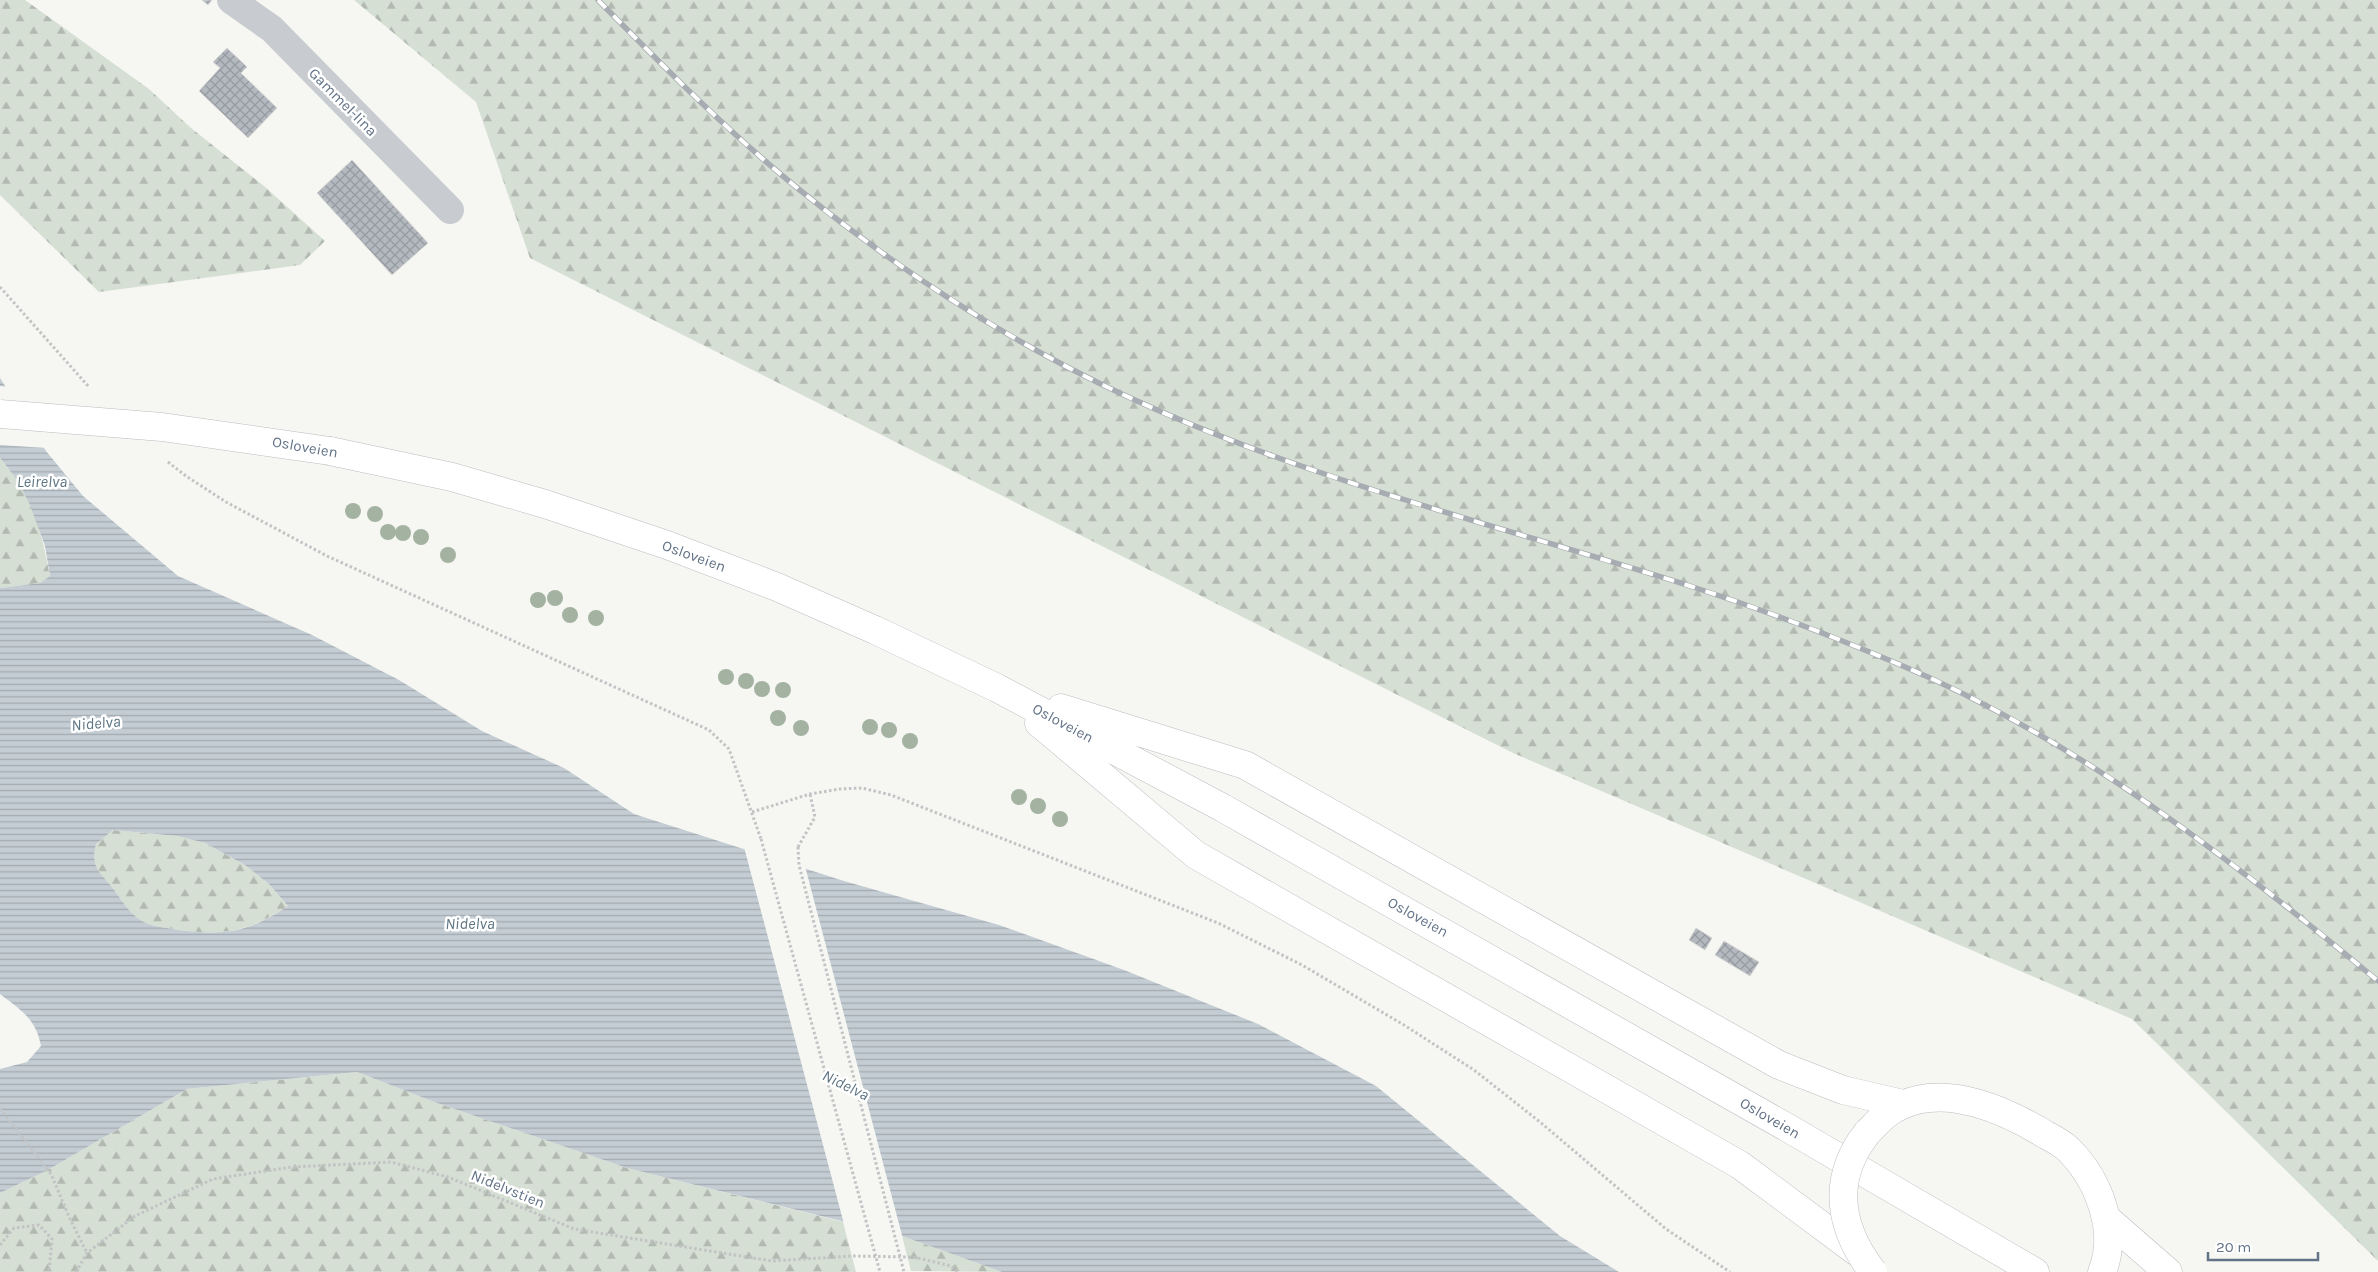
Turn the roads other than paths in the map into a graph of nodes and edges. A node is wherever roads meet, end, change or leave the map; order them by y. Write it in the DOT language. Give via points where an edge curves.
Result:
graph roads {
  1 [pos="231,0"];
  2 [pos="450,210"];
  3 [pos="0,414"];
  4 [pos="997,688"];
  5 [pos="1904,1104"];
  6 [pos="2106,1218"];
  7 [pos="1865,1262"];
  8 [pos="2103,1270"];
  9 [pos="2035,1272"];
  10 [pos="2168,1272"];
  1 -- 2 [label="street, Gammel-lina" via="272,29"];
  3 -- 4 [label="highway, Osloveien, bridge" via="162,427 330,451 452,477 667,545 777,587"];
  4 -- 5 [label="highway" via="1245,765 1779,1065 1843,1090"];
  4 -- 7 [label="highway" via="1196,855 1740,1165"];
  4 -- 9 [label="highway, Osloveien" via="1223,808 1780,1123"];
  5 -- 6 [label="highway" via="1926,1098 1970,1101 2031,1126 2067,1148 2079,1160 2096,1188"];
  5 -- 7 [label="highway, bridge" via="1885,1114 1867,1134 1856,1147 1847,1170 1845,1218"];
  6 -- 8 [label="highway" via="2108,1242"];
  6 -- 10 [label="highway"];
}
